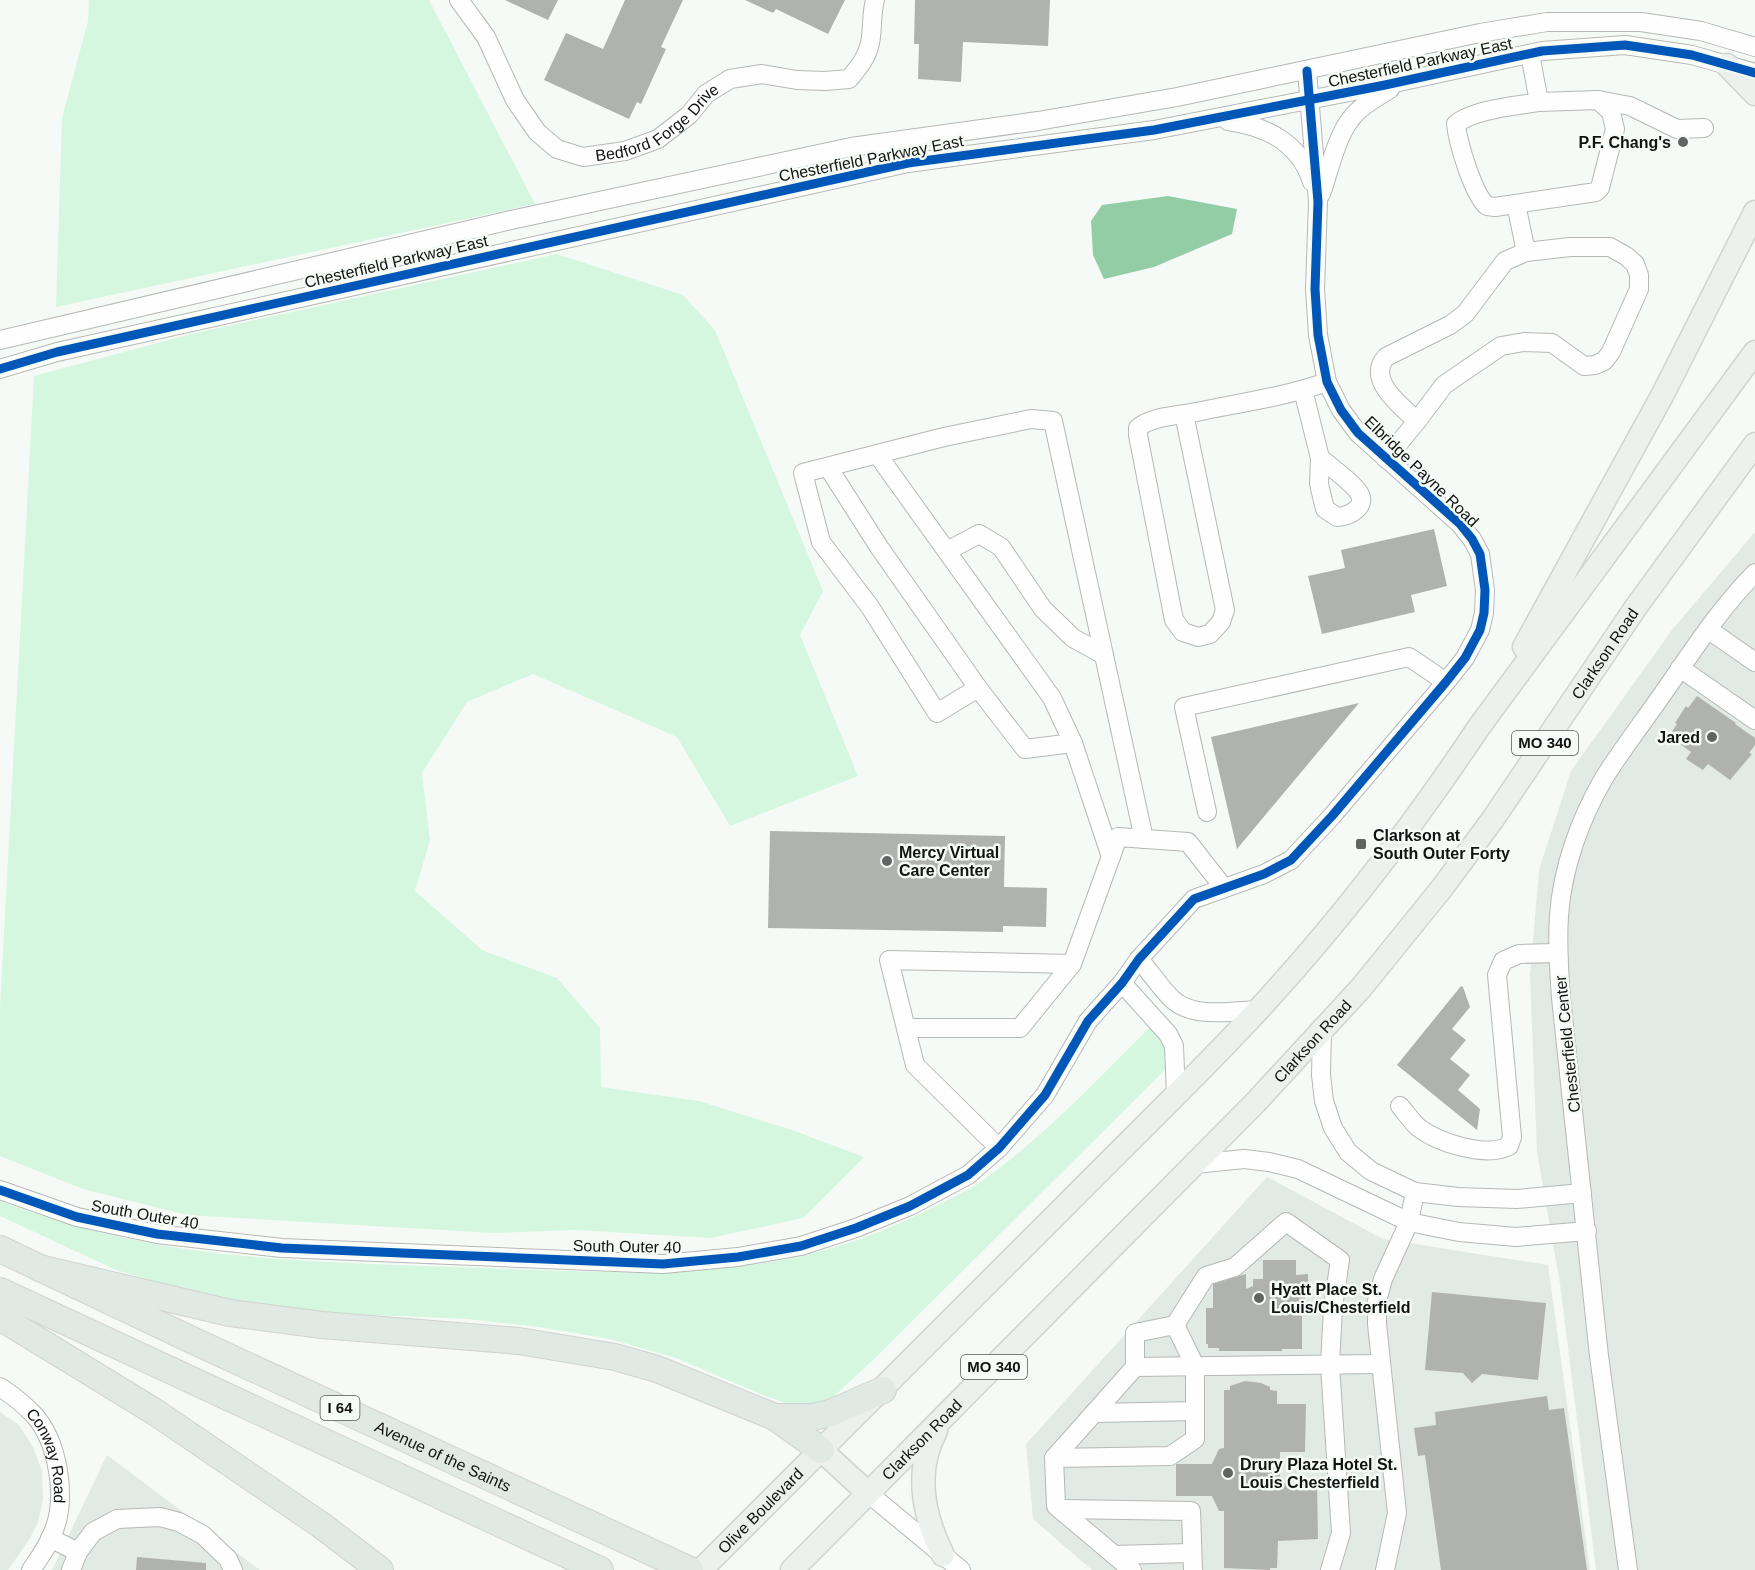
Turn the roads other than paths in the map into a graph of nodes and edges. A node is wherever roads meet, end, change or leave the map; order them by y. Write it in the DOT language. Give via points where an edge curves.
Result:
graph roads {
  1 [pos="459,0"];
  2 [pos="875,0"];
  3 [pos="1755,47"];
  4 [pos="1530,54"];
  5 [pos="1727,65"];
  6 [pos="1307,70"];
  7 [pos="1755,73"];
  8 [pos="1401,82"];
  9 [pos="1755,94"];
  10 [pos="1310,100"];
  11 [pos="1598,100"];
  12 [pos="1539,102"];
  13 [pos="1212,119"];
  14 [pos="1704,128"];
  15 [pos="1318,202"];
  16 [pos="1516,204"];
  17 [pos="1755,212"];
  18 [pos="1526,252"];
  19 [pos="0,340"];
  20 [pos="1755,352"];
  21 [pos="0,369"];
  22 [pos="1327,382"];
  23 [pos="1303,390"];
  24 [pos="1184,414"];
  25 [pos="1417,421"];
  26 [pos="1755,444"];
  27 [pos="877,454"];
  28 [pos="1320,458"];
  29 [pos="1386,459"];
  30 [pos="828,467"];
  31 [pos="947,551"];
  32 [pos="1755,573"];
  33 [pos="1709,630"];
  34 [pos="1104,655"];
  35 [pos="1755,662"];
  36 [pos="1680,668"];
  37 [pos="1446,682"];
  38 [pos="978,688"];
  39 [pos="1755,720"];
  40 [pos="1479,727"];
  41 [pos="1073,743"];
  42 [pos="1207,812"];
  43 [pos="1144,839"];
  44 [pos="1111,857"];
  45 [pos="1224,888"];
  46 [pos="1558,953"];
  47 [pos="1139,959"];
  48 [pos="1072,964"];
  49 [pos="1122,983"];
  50 [pos="1258,1010"];
  51 [pos="906,1028"];
  52 [pos="1322,1032"];
  53 [pos="1176,1094"];
  54 [pos="1400,1106"];
  55 [pos="999,1148"];
  56 [pos="1196,1164"];
  57 [pos="0,1190"];
  58 [pos="1415,1192"];
  59 [pos="1582,1193"];
  60 [pos="1409,1222"];
  61 [pos="1587,1231"];
  62 [pos="0,1249"];
  63 [pos="39,1268"];
  64 [pos="0,1291"];
  65 [pos="0,1317"];
  66 [pos="1175,1324"];
  67 [pos="1381,1364"];
  68 [pos="1330,1365"];
  69 [pos="1195,1366"];
  70 [pos="1135,1367"];
  71 [pos="0,1387"];
  72 [pos="883,1390"];
  73 [pos="1195,1411"];
  74 [pos="1094,1413"];
  75 [pos="775,1417"];
  76 [pos="941,1421"];
  77 [pos="821,1450"];
  78 [pos="1054,1458"];
  79 [pos="868,1493"];
  80 [pos="1060,1509"];
  81 [pos="50,1538"];
  82 [pos="78,1552"];
  83 [pos="943,1555"];
  84 [pos="1114,1555"];
  85 [pos="1192,1562"];
  86 [pos="31,1570"];
  87 [pos="71,1570"];
  88 [pos="233,1570"];
  89 [pos="380,1570"];
  90 [pos="600,1570"];
  91 [pos="690,1570"];
  92 [pos="700,1570"];
  93 [pos="792,1570"];
  94 [pos="961,1570"];
  95 [pos="1132,1570"];
  96 [pos="1330,1570"];
  97 [pos="1385,1570"];
  98 [pos="1628,1570"];
  1 -- 2 [label="street, Bedford Forge Drive" via="486,37 515,100 537,132 557,149 583,157 625,152 658,139 689,115 706,94 730,79 762,74 797,80 849,79 863,63 871,42"];
  3 -- 6 [label="street, Chesterfield Parkway East" via="1701,31 1641,22 1547,22"];
  4 -- 5 [label="street, Chesterfield Parkway East" via="1625,45 1692,55"];
  4 -- 8 [label="street, Chesterfield Parkway East"];
  4 -- 12 [label="street"];
  5 -- 7 [label="street, Chesterfield Parkway East"];
  5 -- 9 [label="main road"];
  6 -- 10 [label="street, Elbridge Payne Road"];
  6 -- 19 [label="street, Chesterfield Parkway East" via="1038,122 851,147 511,220"];
  8 -- 10 [label="street, Chesterfield Parkway East"];
  8 -- 15 [label="street" via="1349,120"];
  10 -- 13 [label="street, Chesterfield Parkway East"];
  10 -- 15 [label="street, Elbridge Payne Road"];
  11 -- 12 [label="street"];
  11 -- 14 [label="street" via="1630,106 1677,129"];
  11 -- 16 [label="street" via="1611,112 1615,129 1600,188 1596,192"];
  12 -- 16 [label="street" via="1484,112 1456,124 1481,201 1487,206"];
  13 -- 15 [label="street" via="1248,124 1283,139 1300,156"];
  13 -- 21 [label="street, Chesterfield Parkway East" via="897,165 57,352"];
  15 -- 22 [label="street, Elbridge Payne Road" via="1315,288"];
  16 -- 18 [label="street"];
  17 -- 40 [label="main road" via="1663,394"];
  18 -- 25 [label="street" via="1505,261 1465,314 1381,363 1380,379"];
  18 -- 25 [label="street" via="1610,247 1635,264 1639,289 1611,352 1604,361 1584,366 1552,343 1501,346 1444,385"];
  20 -- 40 [label="main road"];
  22 -- 23 [label="street"];
  22 -- 29 [label="street, Elbridge Payne Road" via="1358,433"];
  23 -- 24 [label="street"];
  23 -- 28 [label="street"];
  24 -- 24 [label="street" via="1145,422 1138,428 1138,435 1174,620 1183,632 1198,637 1210,634 1225,610"];
  25 -- 29 [label="street"];
  26 -- 52 [label="main road, Clarkson Road / MO 340" via="1636,607 1468,853 1399,943"];
  27 -- 30 [label="street"];
  27 -- 31 [label="street"];
  27 -- 34 [label="street" via="1031,419 1053,421"];
  29 -- 37 [label="street, Elbridge Payne Road" via="1460,524 1480,554 1484,613 1465,658"];
  30 -- 38 [label="street"];
  30 -- 38 [label="street" via="802,473 821,542 870,607 937,712"];
  31 -- 34 [label="street" via="979,534 1001,547 1043,609 1073,638"];
  31 -- 41 [label="street" via="1052,698"];
  32 -- 33 [label="street, Chesterfield Center"];
  33 -- 35 [label="street"];
  33 -- 36 [label="street, Chesterfield Center"];
  34 -- 43 [label="street"];
  36 -- 39 [label="street"];
  36 -- 46 [label="street, Chesterfield Center" via="1604,778 1587,811 1564,882"];
  37 -- 42 [label="street" via="1409,657 1184,707"];
  37 -- 45 [label="street, Elbridge Payne Road" via="1291,860"];
  38 -- 41 [label="street" via="1025,749"];
  40 -- 50 [label="main road" via="1383,862"];
  41 -- 44 [label="street"];
  43 -- 44 [label="street" via="1118,837"];
  43 -- 45 [label="street" via="1188,842"];
  44 -- 48 [label="street"];
  45 -- 47 [label="street, Elbridge Payne Road" via="1194,899"];
  46 -- 54 [label="street" via="1520,954 1503,961 1497,975 1512,1137 1509,1146 1483,1152 1433,1137"];
  46 -- 59 [label="street, Chesterfield Center"];
  47 -- 49 [label="street, South Outer 40"];
  47 -- 50 [label="street" via="1174,1001 1191,1010"];
  48 -- 51 [label="street" via="1020,1028"];
  48 -- 51 [label="street" via="890,960"];
  49 -- 53 [label="street" via="1168,1034 1174,1046"];
  49 -- 55 [label="street, South Outer 40" via="1088,1021 1045,1095"];
  50 -- 53 [label="main road"];
  51 -- 55 [label="street" via="915,1065"];
  52 -- 56 [label="main road, Clarkson Road / MO 340"];
  52 -- 58 [label="street" via="1321,1075 1333,1128 1348,1152 1371,1171"];
  53 -- 72 [label="main road"];
  55 -- 57 [label="street, South Outer 40" via="956,1183 856,1228 801,1246 663,1264 282,1248 158,1234 77,1217"];
  56 -- 60 [label="street" via="1244,1160 1298,1169"];
  56 -- 76 [label="main road, Clarkson Road / MO 340"];
  58 -- 59 [label="street" via="1517,1199"];
  58 -- 60 [label="street"];
  59 -- 61 [label="street, Chesterfield Center"];
  60 -- 61 [label="street" via="1516,1237"];
  60 -- 67 [label="street" via="1377,1301"];
  61 -- 98 [label="street, Chesterfield Center" via="1599,1356"];
  62 -- 63 [label="highway, Avenue of the Saints / I 64"];
  63 -- 75 [label="highway" via="240,1315 519,1341 615,1357 657,1369"];
  63 -- 91 [label="highway, Avenue of the Saints / I 64"];
  64 -- 90 [label="highway, I 64"];
  65 -- 89 [label="highway" via="155,1412"];
  66 -- 68 [label="street" via="1206,1276 1235,1267 1286,1222 1340,1260"];
  66 -- 69 [label="street"];
  66 -- 70 [label="street" via="1135,1333"];
  67 -- 68 [label="street"];
  67 -- 97 [label="street" via="1397,1513"];
  68 -- 69 [label="street"];
  68 -- 96 [label="street" via="1341,1533"];
  69 -- 70 [label="street"];
  69 -- 73 [label="street"];
  70 -- 74 [label="street"];
  71 -- 81 [label="street, Conway Road" via="36,1417 51,1441 60,1499"];
  72 -- 75 [label="highway" via="830,1413"];
  72 -- 77 [label="main road"];
  73 -- 74 [label="street"];
  73 -- 78 [label="street" via="1195,1439 1170,1456"];
  74 -- 78 [label="street"];
  75 -- 77 [label="highway"];
  76 -- 79 [label="main road, Clarkson Road / MO 340"];
  76 -- 83 [label="main road" via="929,1443 923,1490 926,1514"];
  77 -- 79 [label="main road"];
  77 -- 92 [label="main road, Olive Boulevard"];
  78 -- 80 [label="street" via="1056,1506"];
  79 -- 83 [label="street"];
  79 -- 93 [label="main road, Clarkson Road / MO 340"];
  80 -- 84 [label="street"];
  80 -- 85 [label="street" via="1191,1511"];
  81 -- 82 [label="street"];
  81 -- 86 [label="street, Conway Road"];
  82 -- 87 [label="street"];
  82 -- 88 [label="street" via="93,1532 117,1519 160,1517 180,1522 203,1535 228,1559"];
  83 -- 94 [label="street"];
  84 -- 85 [label="street"];
  84 -- 95 [label="street"];
}
